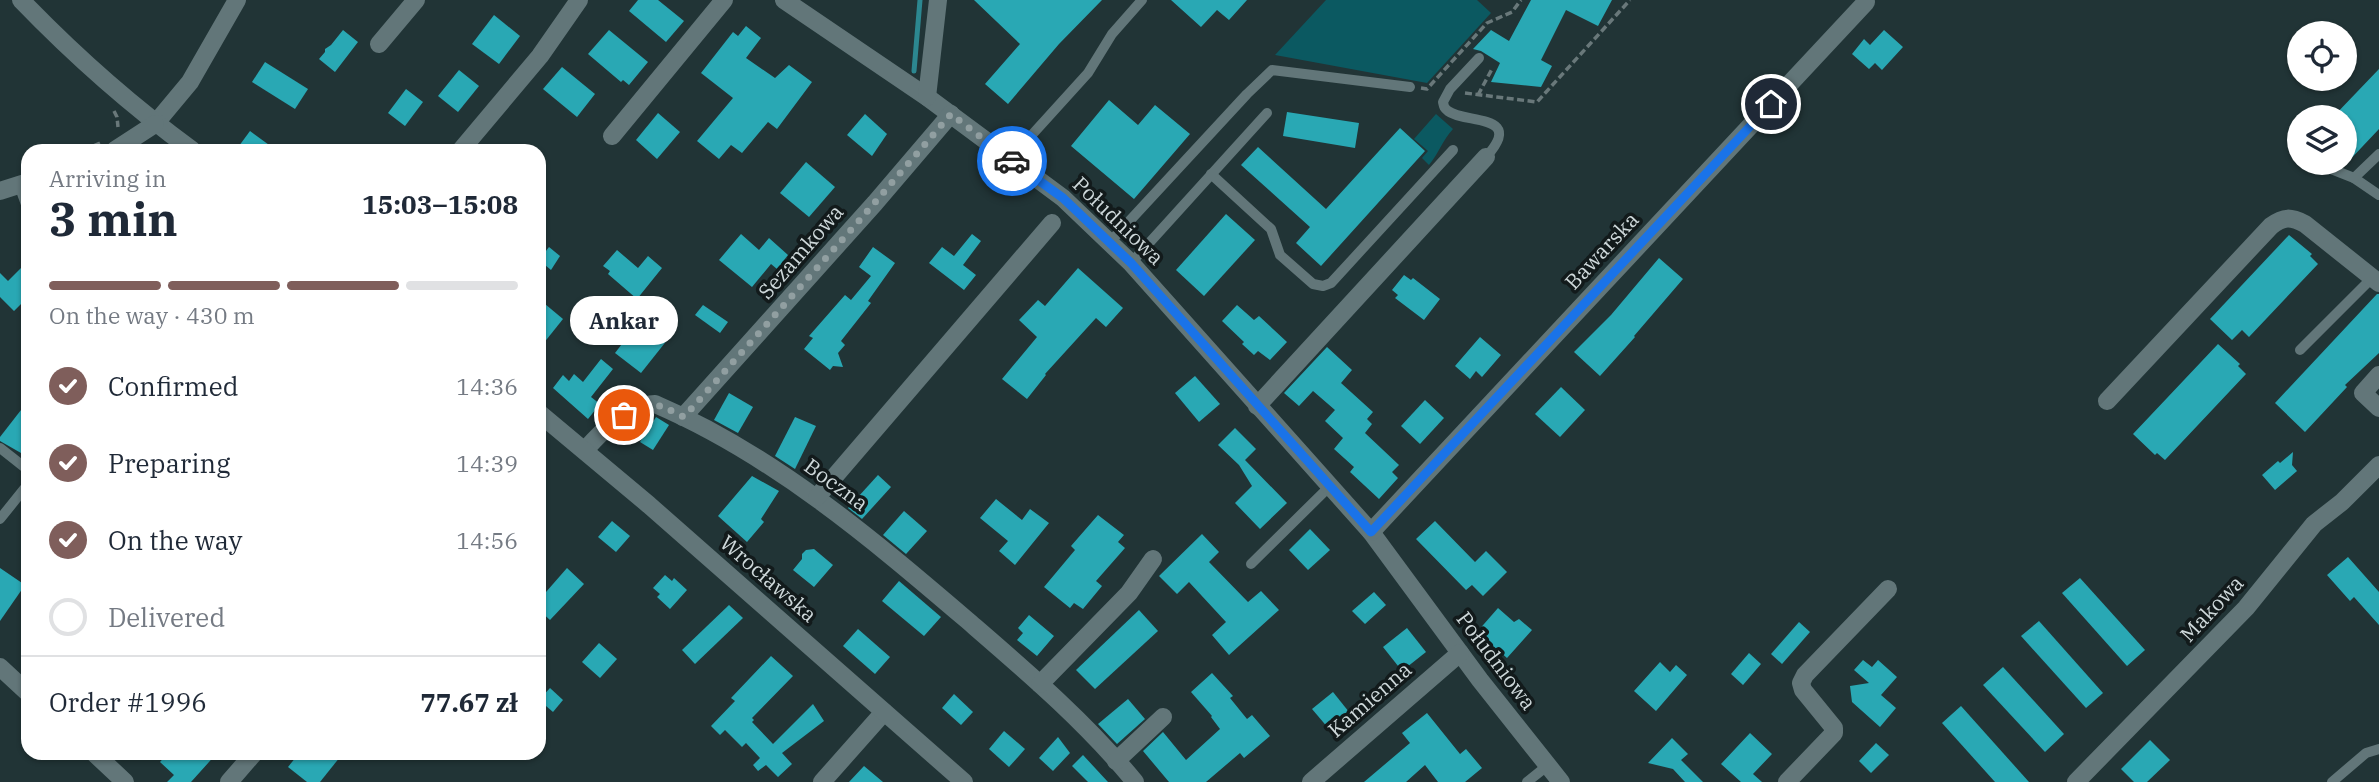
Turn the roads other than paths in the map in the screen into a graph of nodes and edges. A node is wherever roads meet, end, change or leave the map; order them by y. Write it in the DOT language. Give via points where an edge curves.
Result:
graph roads {
  1 [pos="21,0"];
  2 [pos="237,0"];
  3 [pos="416,0"];
  4 [pos="579,0"];
  5 [pos="724,0"];
  6 [pos="784,0"];
  7 [pos="938,0"];
  8 [pos="1142,0"];
  9 [pos="1866,2"];
  10 [pos="379,44"];
  11 [pos="1479,58"];
  12 [pos="1410,87"];
  13 [pos="927,97"];
  14 [pos="1267,113"];
  15 [pos="951,114"];
  16 [pos="155,124"];
  17 [pos="612,136"];
  18 [pos="113,144"];
  19 [pos="183,144"];
  20 [pos="466,144"];
  21 [pos="1453,150"];
  22 [pos="2379,154"];
  23 [pos="1486,157"];
  24 [pos="1010,159"];
  25 [pos="1211,174"];
  26 [pos="2346,175"];
  27 [pos="2354,178"];
  28 [pos="21,185"];
  29 [pos="0,191"];
  30 [pos="2379,195"];
  31 [pos="1052,223"];
  32 [pos="1110,242"];
  33 [pos="1131,263"];
  34 [pos="2376,277"];
  35 [pos="2300,350"];
  36 [pos="2379,375"];
  37 [pos="2107,401"];
  38 [pos="1257,406"];
  39 [pos="2379,408"];
  40 [pos="684,417"];
  41 [pos="546,419"];
  42 [pos="0,448"];
  43 [pos="585,450"];
  44 [pos="21,464"];
  45 [pos="2379,466"];
  46 [pos="1330,486"];
  47 [pos="21,493"];
  48 [pos="817,497"];
  49 [pos="0,519"];
  50 [pos="1371,532"];
  51 [pos="1153,559"];
  52 [pos="1251,564"];
  53 [pos="1888,589"];
  54 [pos="1460,653"];
  55 [pos="0,667"];
  56 [pos="1040,684"];
  57 [pos="21,686"];
  58 [pos="884,712"];
  59 [pos="1163,717"];
  60 [pos="2379,749"];
  61 [pos="102,760"];
  62 [pos="248,760"];
  63 [pos="1116,761"];
  64 [pos="1547,765"];
  65 [pos="125,782"];
  66 [pos="229,782"];
  67 [pos="822,782"];
  68 [pos="964,782"];
  69 [pos="1135,782"];
  70 [pos="1311,782"];
  71 [pos="1527,782"];
  72 [pos="1561,782"];
  73 [pos="1787,782"];
  74 [pos="2076,782"];
  75 [pos="2332,782"];
  1 -- 16 [label="street" via="97,76"];
  2 -- 16 [label="street" via="206,58"];
  3 -- 10 [label="street"];
  4 -- 20 [label="street" via="540,56"];
  5 -- 17 [label="street"];
  6 -- 13 [label="street, Południowa"];
  7 -- 13 [label="street"];
  8 -- 24 [label="lane" via="1112,34 1087,73"];
  9 -- 50 [label="street, Bawarska"];
  11 -- 23 [label="lane" via="1443,102 1451,114 1485,120 1497,129 1496,143"];
  12 -- 32 [label="lane" via="1272,69"];
  13 -- 15 [label="street, Południowa"];
  14 -- 25 [label="lane"];
  15 -- 24 [label="street, Południowa"];
  15 -- 40 [label="street, Sezamkowa"];
  16 -- 18 [label="street"];
  16 -- 19 [label="street"];
  21 -- 25 [label="lane" via="1331,283 1323,286 1313,284 1280,254 1271,229"];
  22 -- 27 [label="lane"];
  23 -- 38 [label="street"];
  24 -- 32 [label="street, Południowa" via="1063,198"];
  25 -- 33 [label="lane"];
  26 -- 27 [label="lane"];
  27 -- 30 [label="lane"];
  28 -- 29 [label="street"];
  31 -- 48 [label="street"];
  32 -- 33 [label="street, Południowa"];
  33 -- 38 [label="street, Południowa"];
  34 -- 35 [label="lane"];
  34 -- 37 [label="street" via="2305,223 2281,218"];
  36 -- 39 [label="street" via="2363,393"];
  38 -- 46 [label="street, Południowa"];
  40 -- 43 [label="street, Boczna" via="644,404 608,426"];
  40 -- 48 [label="street, Boczna"];
  41 -- 43 [label="street, Wrocławska"];
  42 -- 44 [label="lane"];
  43 -- 58 [label="street, Wrocławska"];
  45 -- 74 [label="street, Makowa" via="2314,524 2246,608"];
  46 -- 50 [label="street, Południowa"];
  46 -- 52 [label="lane"];
  47 -- 49 [label="lane"];
  48 -- 56 [label="street, Boczna"];
  50 -- 54 [label="street, Południowa"];
  51 -- 56 [label="street" via="1129,593"];
  53 -- 73 [label="street" via="1805,675 1802,690 1834,733"];
  54 -- 64 [label="street, Południowa"];
  54 -- 70 [label="street, Kamienna"];
  55 -- 57 [label="street"];
  56 -- 63 [label="street, Boczna"];
  58 -- 67 [label="street"];
  58 -- 68 [label="street, Wrocławska"];
  59 -- 63 [label="street"];
  60 -- 75 [label="lane" via="2367,753"];
  61 -- 65 [label="street"];
  62 -- 66 [label="street"];
  63 -- 69 [label="street, Boczna"];
  64 -- 71 [label="lane"];
  64 -- 72 [label="street, Południowa"];
}
